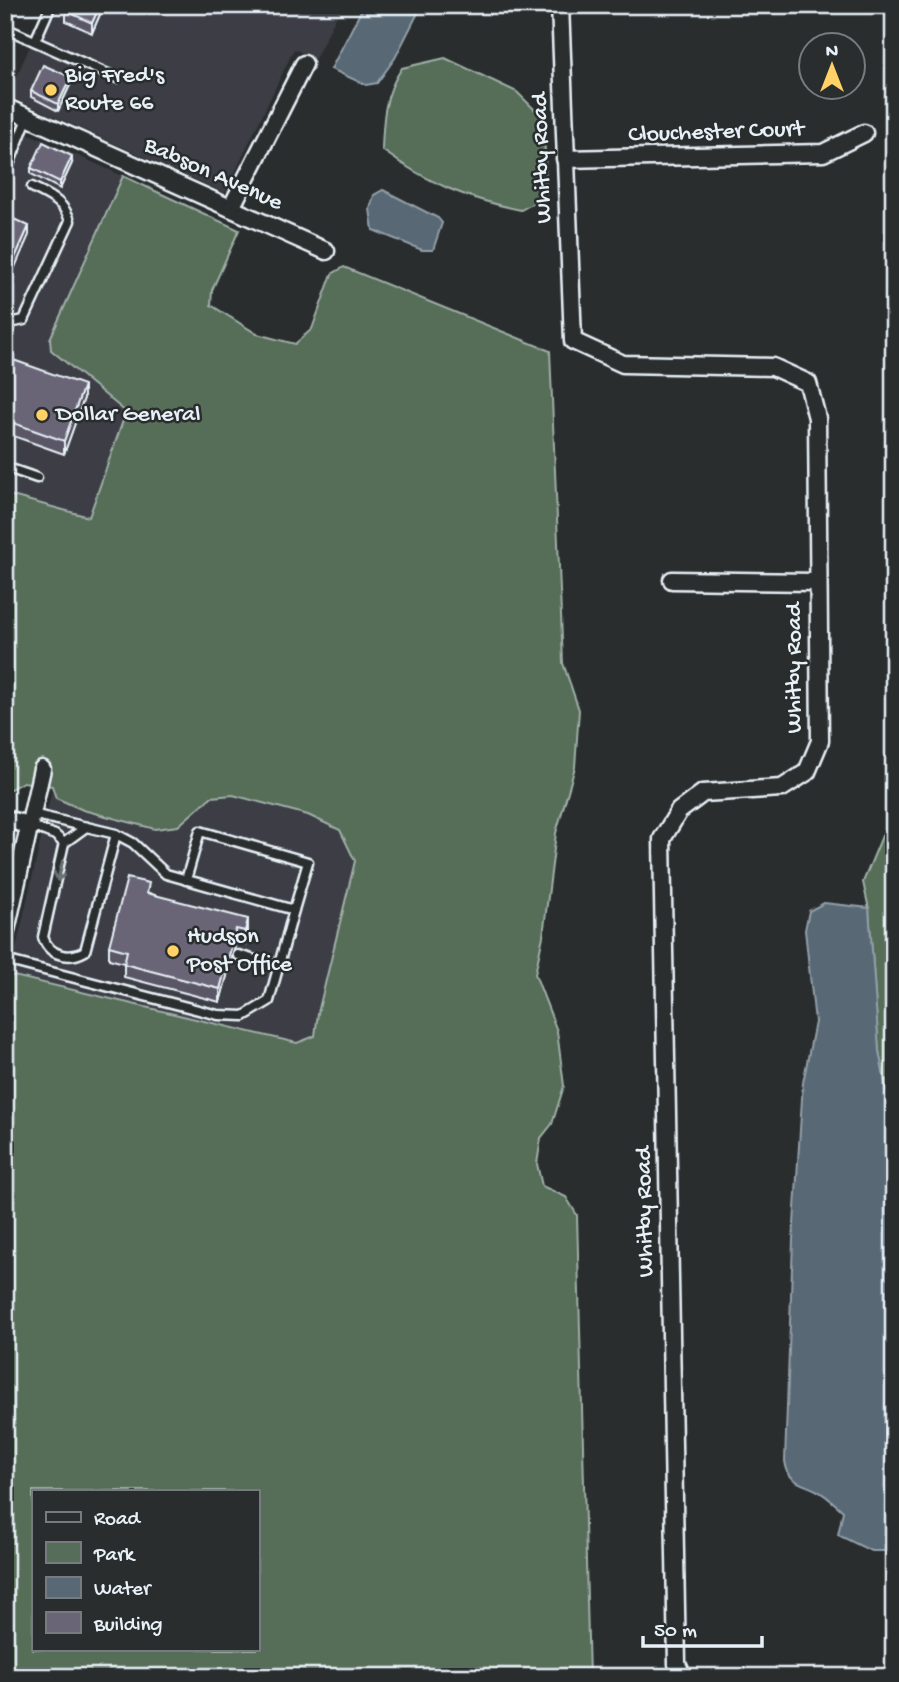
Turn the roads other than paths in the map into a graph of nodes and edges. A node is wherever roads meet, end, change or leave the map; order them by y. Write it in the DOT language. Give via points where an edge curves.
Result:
graph roads {
  1 [pos="51,5"];
  2 [pos="560,5"];
  3 [pos="5,28"];
  4 [pos="35,41"];
  5 [pos="304,64"];
  6 [pos="117,78"];
  7 [pos="5,107"];
  8 [pos="28,116"];
  9 [pos="864,132"];
  10 [pos="565,159"];
  11 [pos="5,175"];
  12 [pos="32,187"];
  13 [pos="231,208"];
  14 [pos="326,251"];
  15 [pos="5,324"];
  16 [pos="5,467"];
  17 [pos="37,478"];
  18 [pos="673,580"];
  19 [pos="817,582"];
  20 [pos="42,769"];
  21 [pos="5,819"];
  22 [pos="31,819"];
  23 [pos="86,827"];
  24 [pos="116,834"];
  25 [pos="64,843"];
  26 [pos="186,880"];
  27 [pos="294,910"];
  28 [pos="5,935"];
  29 [pos="238,955"];
  30 [pos="5,960"];
  31 [pos="278,967"];
  32 [pos="683,1677"];
  1 -- 4 [label="lane"];
  2 -- 10 [label="street, Whitby Road"];
  3 -- 4 [label="lane"];
  4 -- 6 [label="lane"];
  5 -- 13 [label="street"];
  7 -- 8 [label="street, Babson Avenue"];
  8 -- 11 [label="lane"];
  8 -- 13 [label="street, Babson Avenue"];
  9 -- 10 [label="street, Clouchester Court" via="823,153"];
  10 -- 19 [label="street, Whitby Road" via="573,341 623,364 774,367 808,383 817,418"];
  12 -- 15 [label="lane" via="57,200 70,220 24,320"];
  13 -- 14 [label="street, Babson Avenue"];
  16 -- 17 [label="lane"];
  18 -- 19 [label="street"];
  19 -- 32 [label="street, Whitby Road" via="820,741 807,772 782,788 703,793 679,811 662,839 676,1650"];
  20 -- 22 [label="street"];
  21 -- 22 [label="street"];
  22 -- 23 [label="lane"];
  22 -- 25 [label="lane"];
  22 -- 28 [label="street"];
  23 -- 24 [label="lane"];
  23 -- 25 [label="lane"];
  25 -- 24 [label="lane, one-way" via="43,937 55,953 78,955 85,951"];
  24 -- 26 [label="lane" via="133,843 166,874"];
  26 -- 27 [label="lane"];
  26 -- 27 [label="lane" via="200,831 212,834 308,862"];
  27 -- 31 [label="lane"];
  29 -- 31 [label="lane"];
  30 -- 31 [label="lane" via="235,1016 256,1011 269,1001"];
}
